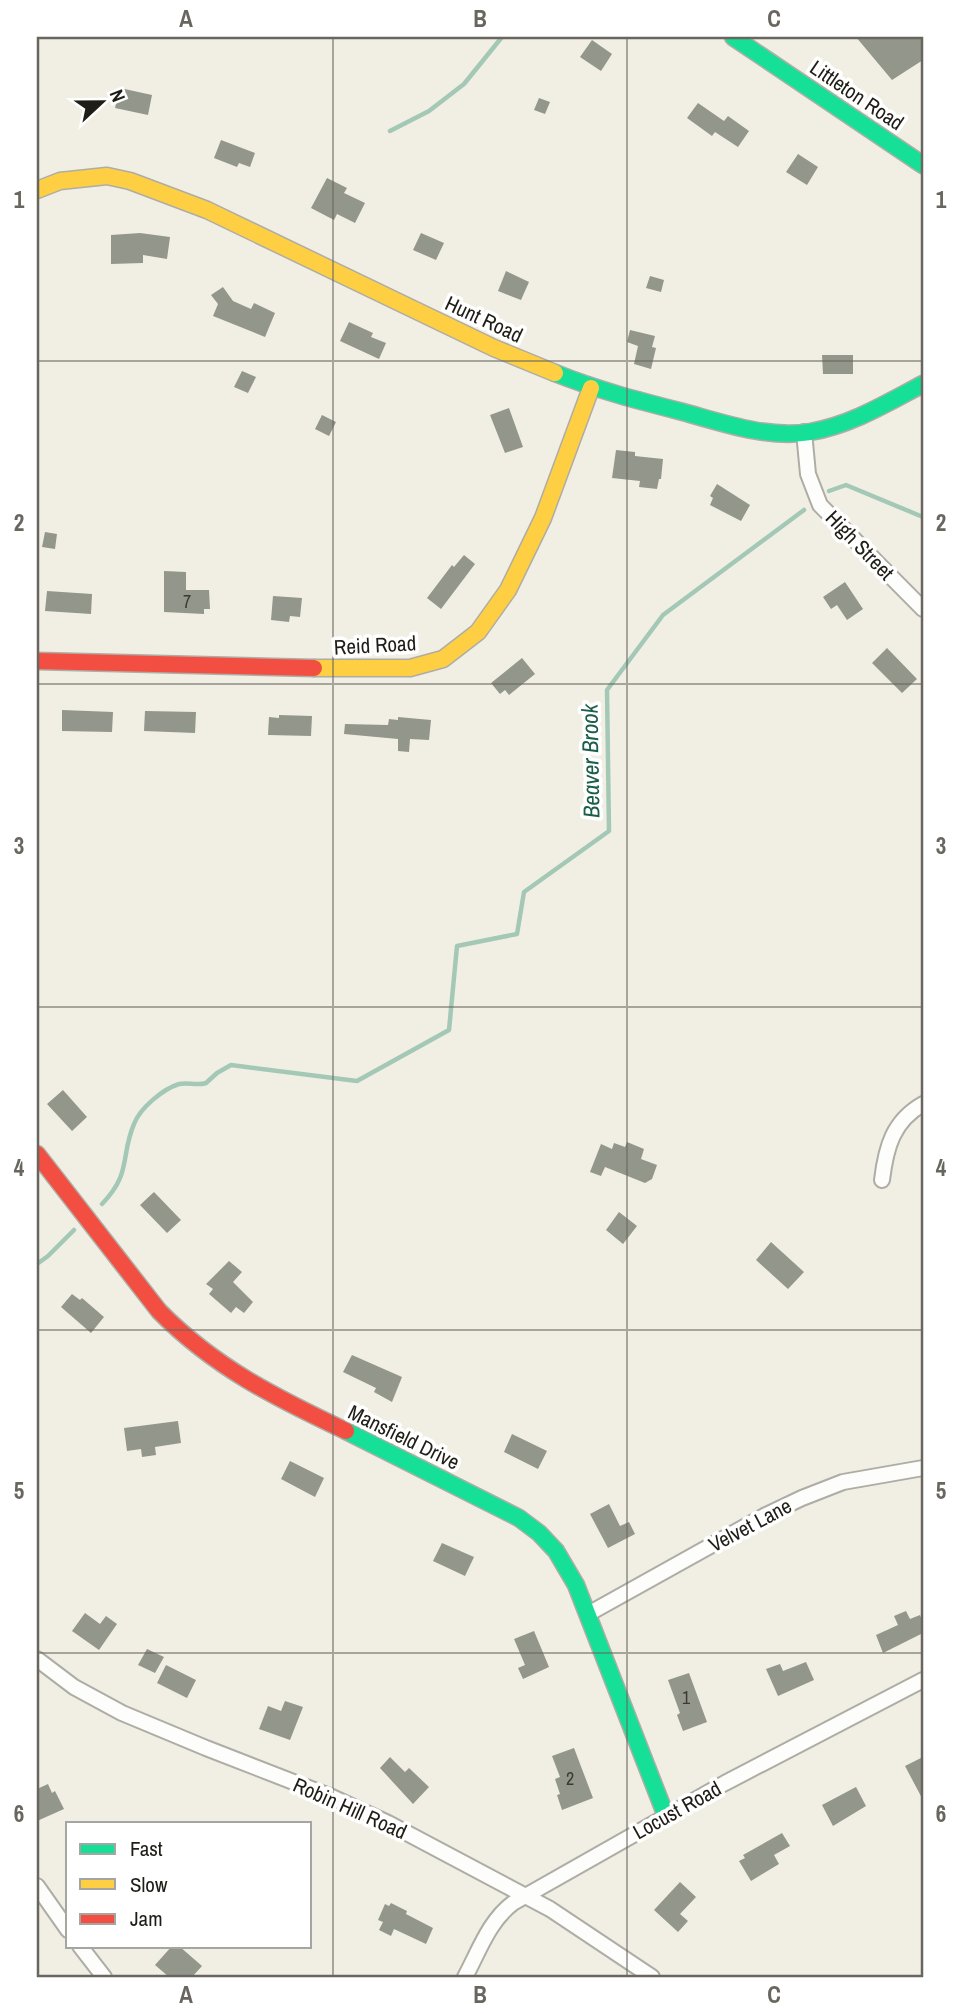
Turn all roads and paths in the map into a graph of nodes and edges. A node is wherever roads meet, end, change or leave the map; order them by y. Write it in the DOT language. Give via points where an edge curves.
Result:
graph roads {
  1 [pos="733,37"];
  2 [pos="923,165"];
  3 [pos="37,190"];
  4 [pos="923,384"];
  5 [pos="591,388"];
  6 [pos="804,432"];
  7 [pos="923,609"];
  8 [pos="37,660"];
  9 [pos="923,1104"];
  10 [pos="37,1154"];
  11 [pos="882,1180"];
  12 [pos="923,1468"];
  13 [pos="588,1614"];
  14 [pos="37,1659"];
  15 [pos="923,1680"];
  16 [pos="666,1816"];
  17 [pos="37,1886"];
  18 [pos="526,1896"];
  19 [pos="66,1927"];
  20 [pos="82,1948"];
  21 [pos="104,1977"];
  22 [pos="466,1977"];
  23 [pos="653,1977"];
  1 -- 2 [label="street, Littleton Road"];
  3 -- 5 [label="street, Hunt Road" via="60,181 107,176 140,184 207,210 494,348"];
  4 -- 6 [label="street, Hunt Road" via="865,415"];
  5 -- 6 [label="street, Hunt Road" via="746,429"];
  5 -- 8 [label="street, Reid Road" via="543,518 508,590 478,632 443,659 410,668 342,669"];
  6 -- 7 [label="street, High Street" via="808,474 820,505"];
  9 -- 11 [label="street" via="906,1115 893,1133"];
  10 -- 13 [label="street, Mansfield Drive" via="176,1331 213,1362 257,1389 529,1524 562,1556"];
  12 -- 13 [label="street, Velvet Lane" via="843,1482 802,1498"];
  13 -- 16 [label="street, Mansfield Drive"];
  14 -- 18 [label="street, Robin Hill Road" via="74,1687 122,1713 332,1797"];
  15 -- 16 [label="street, Locust Road"];
  16 -- 18 [label="street, Locust Road"];
  17 -- 19 [label="street"];
  18 -- 22 [label="street, Locust Road" via="497,1918"];
  18 -- 23 [label="street, Robin Hill Road"];
  20 -- 21 [label="street"];
}
